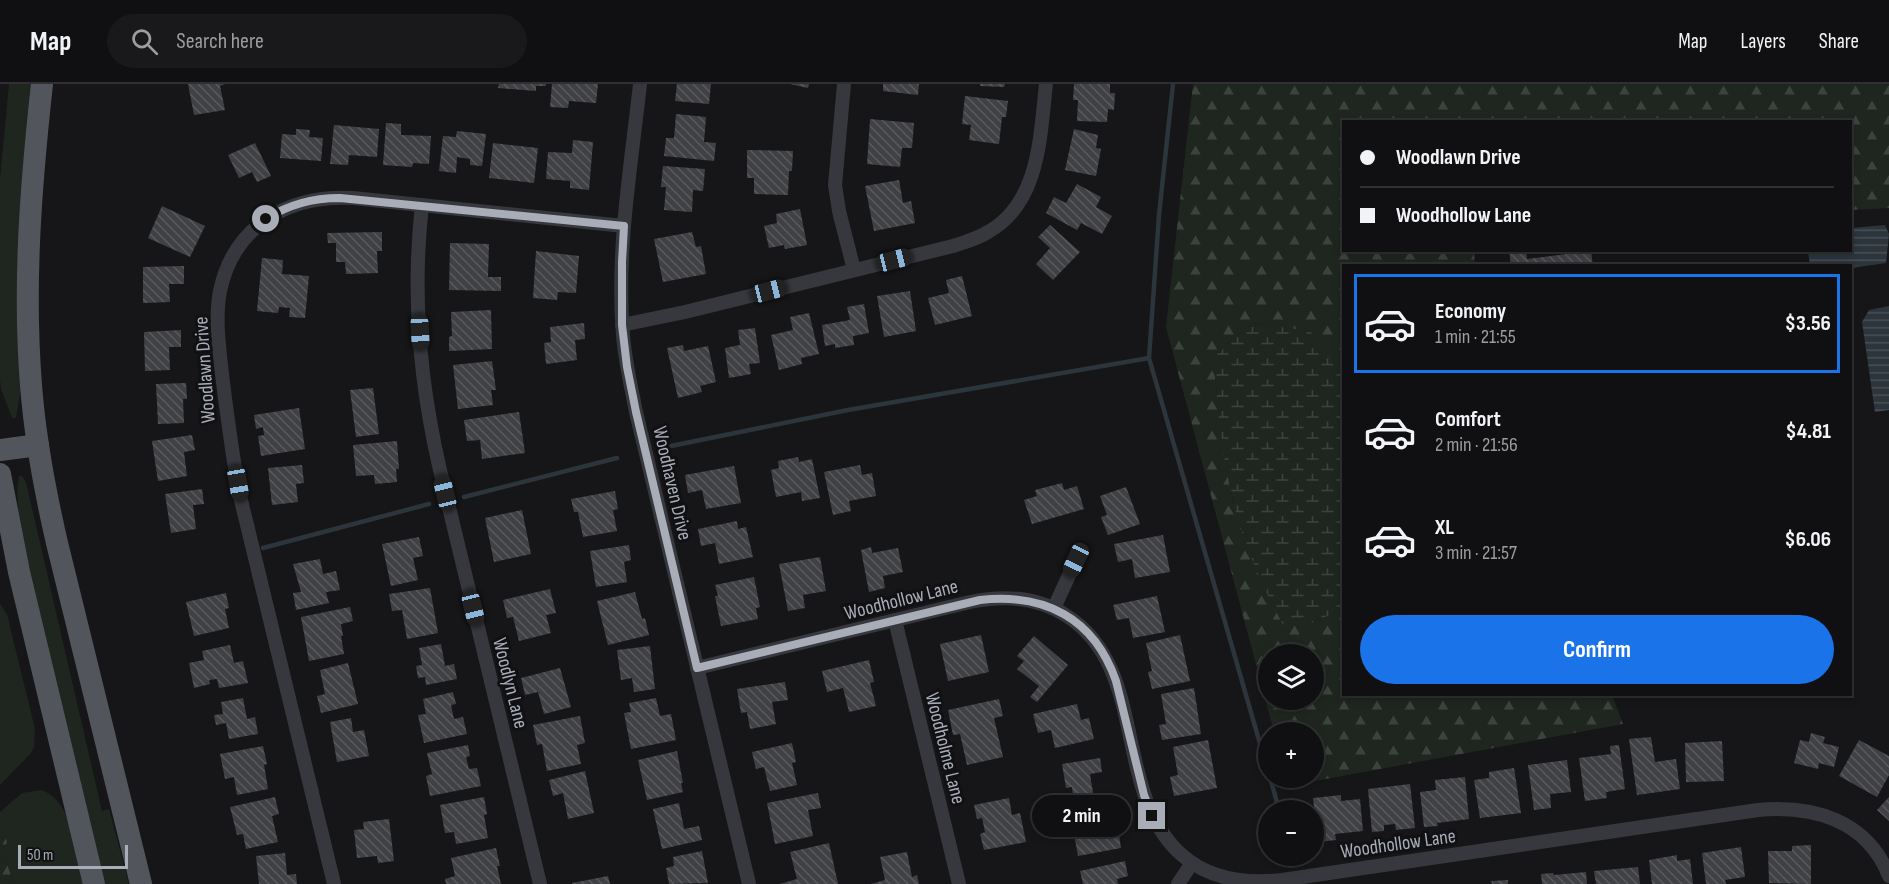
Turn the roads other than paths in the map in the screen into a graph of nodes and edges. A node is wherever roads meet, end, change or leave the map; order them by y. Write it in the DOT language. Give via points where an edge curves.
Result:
graph roads {
  1 [pos="42,84"];
  2 [pos="640,84"];
  3 [pos="844,84"];
  4 [pos="1046,84"];
  5 [pos="422,205"];
  6 [pos="624,226"];
  7 [pos="854,270"];
  8 [pos="622,325"];
  9 [pos="38,445"];
  10 [pos="0,450"];
  11 [pos="0,474"];
  12 [pos="1076,560"];
  13 [pos="1054,608"];
  14 [pos="895,620"];
  15 [pos="697,668"];
  16 [pos="1191,863"];
  17 [pos="1889,876"];
  18 [pos="94,884"];
  19 [pos="141,884"];
  20 [pos="334,884"];
  21 [pos="540,884"];
  22 [pos="749,884"];
  23 [pos="959,884"];
  24 [pos="1178,884"];
  1 -- 9 [label="main road" via="33,170 27,308"];
  2 -- 6 [label="street, Woodhaven Drive"];
  3 -- 7 [label="street" via="835,185"];
  4 -- 7 [label="street" via="1034,170 1019,201 999,224 967,241"];
  5 -- 6 [label="street, Woodlawn Drive"];
  5 -- 20 [label="street, Woodlawn Drive" via="327,198 283,209 266,219 243,242 225,274 219,300 227,423 240,496"];
  5 -- 21 [label="street, Woodlyn Lane" via="419,309 429,414"];
  6 -- 8 [label="street, Woodhaven Drive"];
  7 -- 8 [label="street"];
  8 -- 15 [label="street, Woodhaven Drive" via="636,412"];
  9 -- 10 [label="main road"];
  9 -- 19 [label="main road" via="50,511"];
  11 -- 18 [label="main road" via="19,572"];
  12 -- 13 [label="street"];
  13 -- 14 [label="street, Woodhollow Lane" via="1024,600 990,599"];
  13 -- 16 [label="street, Woodhollow Lane" via="1086,631 1107,661 1116,681 1149,809 1165,838"];
  14 -- 15 [label="street, Woodhollow Lane"];
  14 -- 23 [label="street, Woodholme Lane"];
  15 -- 22 [label="street, Woodhaven Drive"];
  16 -- 17 [label="street, Woodhollow Lane" via="1225,878 1266,882 1792,808 1823,814 1852,829 1869,844"];
  16 -- 24 [label="street"];
}
